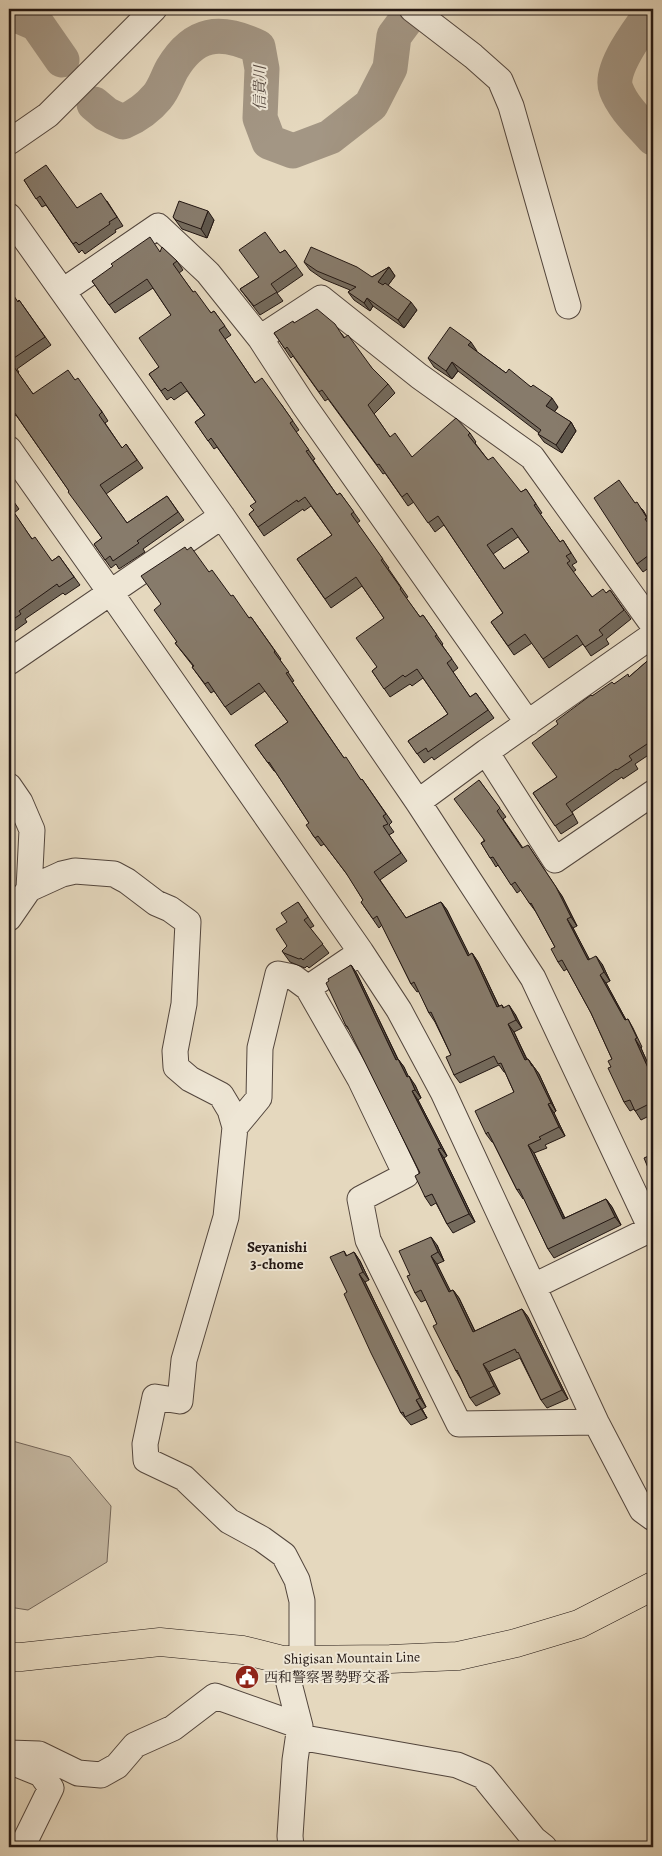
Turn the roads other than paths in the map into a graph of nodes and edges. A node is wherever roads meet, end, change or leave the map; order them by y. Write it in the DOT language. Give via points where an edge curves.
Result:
graph roads {
  1 [pos="154,9"];
  2 [pos="412,9"];
  3 [pos="9,142"];
  4 [pos="9,216"];
  5 [pos="63,291"];
  6 [pos="568,306"];
  7 [pos="260,338"];
  8 [pos="9,449"];
  9 [pos="222,516"];
  10 [pos="110,592"];
  11 [pos="653,625"];
  12 [pos="653,635"];
  13 [pos="9,662"];
  14 [pos="528,723"];
  15 [pos="486,752"];
  16 [pos="653,793"];
  17 [pos="12,800"];
  18 [pos="418,802"];
  19 [pos="30,889"];
  20 [pos="9,918"];
  21 [pos="361,952"];
  22 [pos="308,988"];
  23 [pos="235,1127"];
  24 [pos="653,1230"];
  25 [pos="534,1286"];
  26 [pos="596,1422"];
  27 [pos="653,1518"];
  28 [pos="653,1586"];
  29 [pos="9,1657"];
  30 [pos="293,1660"];
  31 [pos="299,1731"];
  32 [pos="9,1753"];
  33 [pos="9,1761"];
  34 [pos="23,1847"];
  35 [pos="291,1847"];
  36 [pos="544,1847"];
  1 -- 3 [label="street" via="48,115"];
  2 -- 6 [label="street" via="500,80 511,106"];
  4 -- 5 [label="street"];
  5 -- 7 [label="street" via="158,226 208,273"];
  5 -- 9 [label="street"];
  7 -- 11 [label="street" via="321,298 419,376 532,457"];
  7 -- 14 [label="street"];
  8 -- 10 [label="street"];
  9 -- 10 [label="street"];
  9 -- 18 [label="street"];
  10 -- 13 [label="street"];
  10 -- 21 [label="street"];
  12 -- 14 [label="street"];
  14 -- 15 [label="street"];
  15 -- 16 [label="street" via="555,860"];
  15 -- 18 [label="street"];
  17 -- 19 [label="street" via="32,830"];
  18 -- 24 [label="street" via="533,978"];
  19 -- 20 [label="street"];
  19 -- 23 [label="street" via="75,871 114,874 188,922 184,1004 175,1051 176,1067 190,1079 221,1095"];
  21 -- 22 [label="street"];
  21 -- 25 [label="street" via="399,1010 443,1092"];
  22 -- 23 [label="street" via="293,977 278,974 260,1048 258,1098"];
  22 -- 26 [label="street" via="360,1079 406,1175 360,1199 368,1240 459,1424"];
  23 -- 30 [label="street" via="226,1217 184,1360 180,1401 155,1397 145,1444 146,1460 184,1478 229,1520 284,1555 297,1580 302,1601"];
  24 -- 25 [label="street"];
  25 -- 26 [label="street"];
  26 -- 27 [label="street" via="642,1510"];
  28 -- 30 [label="main road, Shigisan Mountain Line" via="580,1624 458,1656"];
  29 -- 30 [label="main road, Shigisan Mountain Line" via="160,1642 243,1650"];
  30 -- 31 [label="street"];
  31 -- 32 [label="street" via="215,1696 173,1728 134,1746 117,1766 101,1776 78,1773 39,1754"];
  31 -- 35 [label="street"];
  31 -- 36 [label="street" via="457,1765 483,1776"];
  33 -- 34 [label="street" via="42,1774 51,1788"];
}
